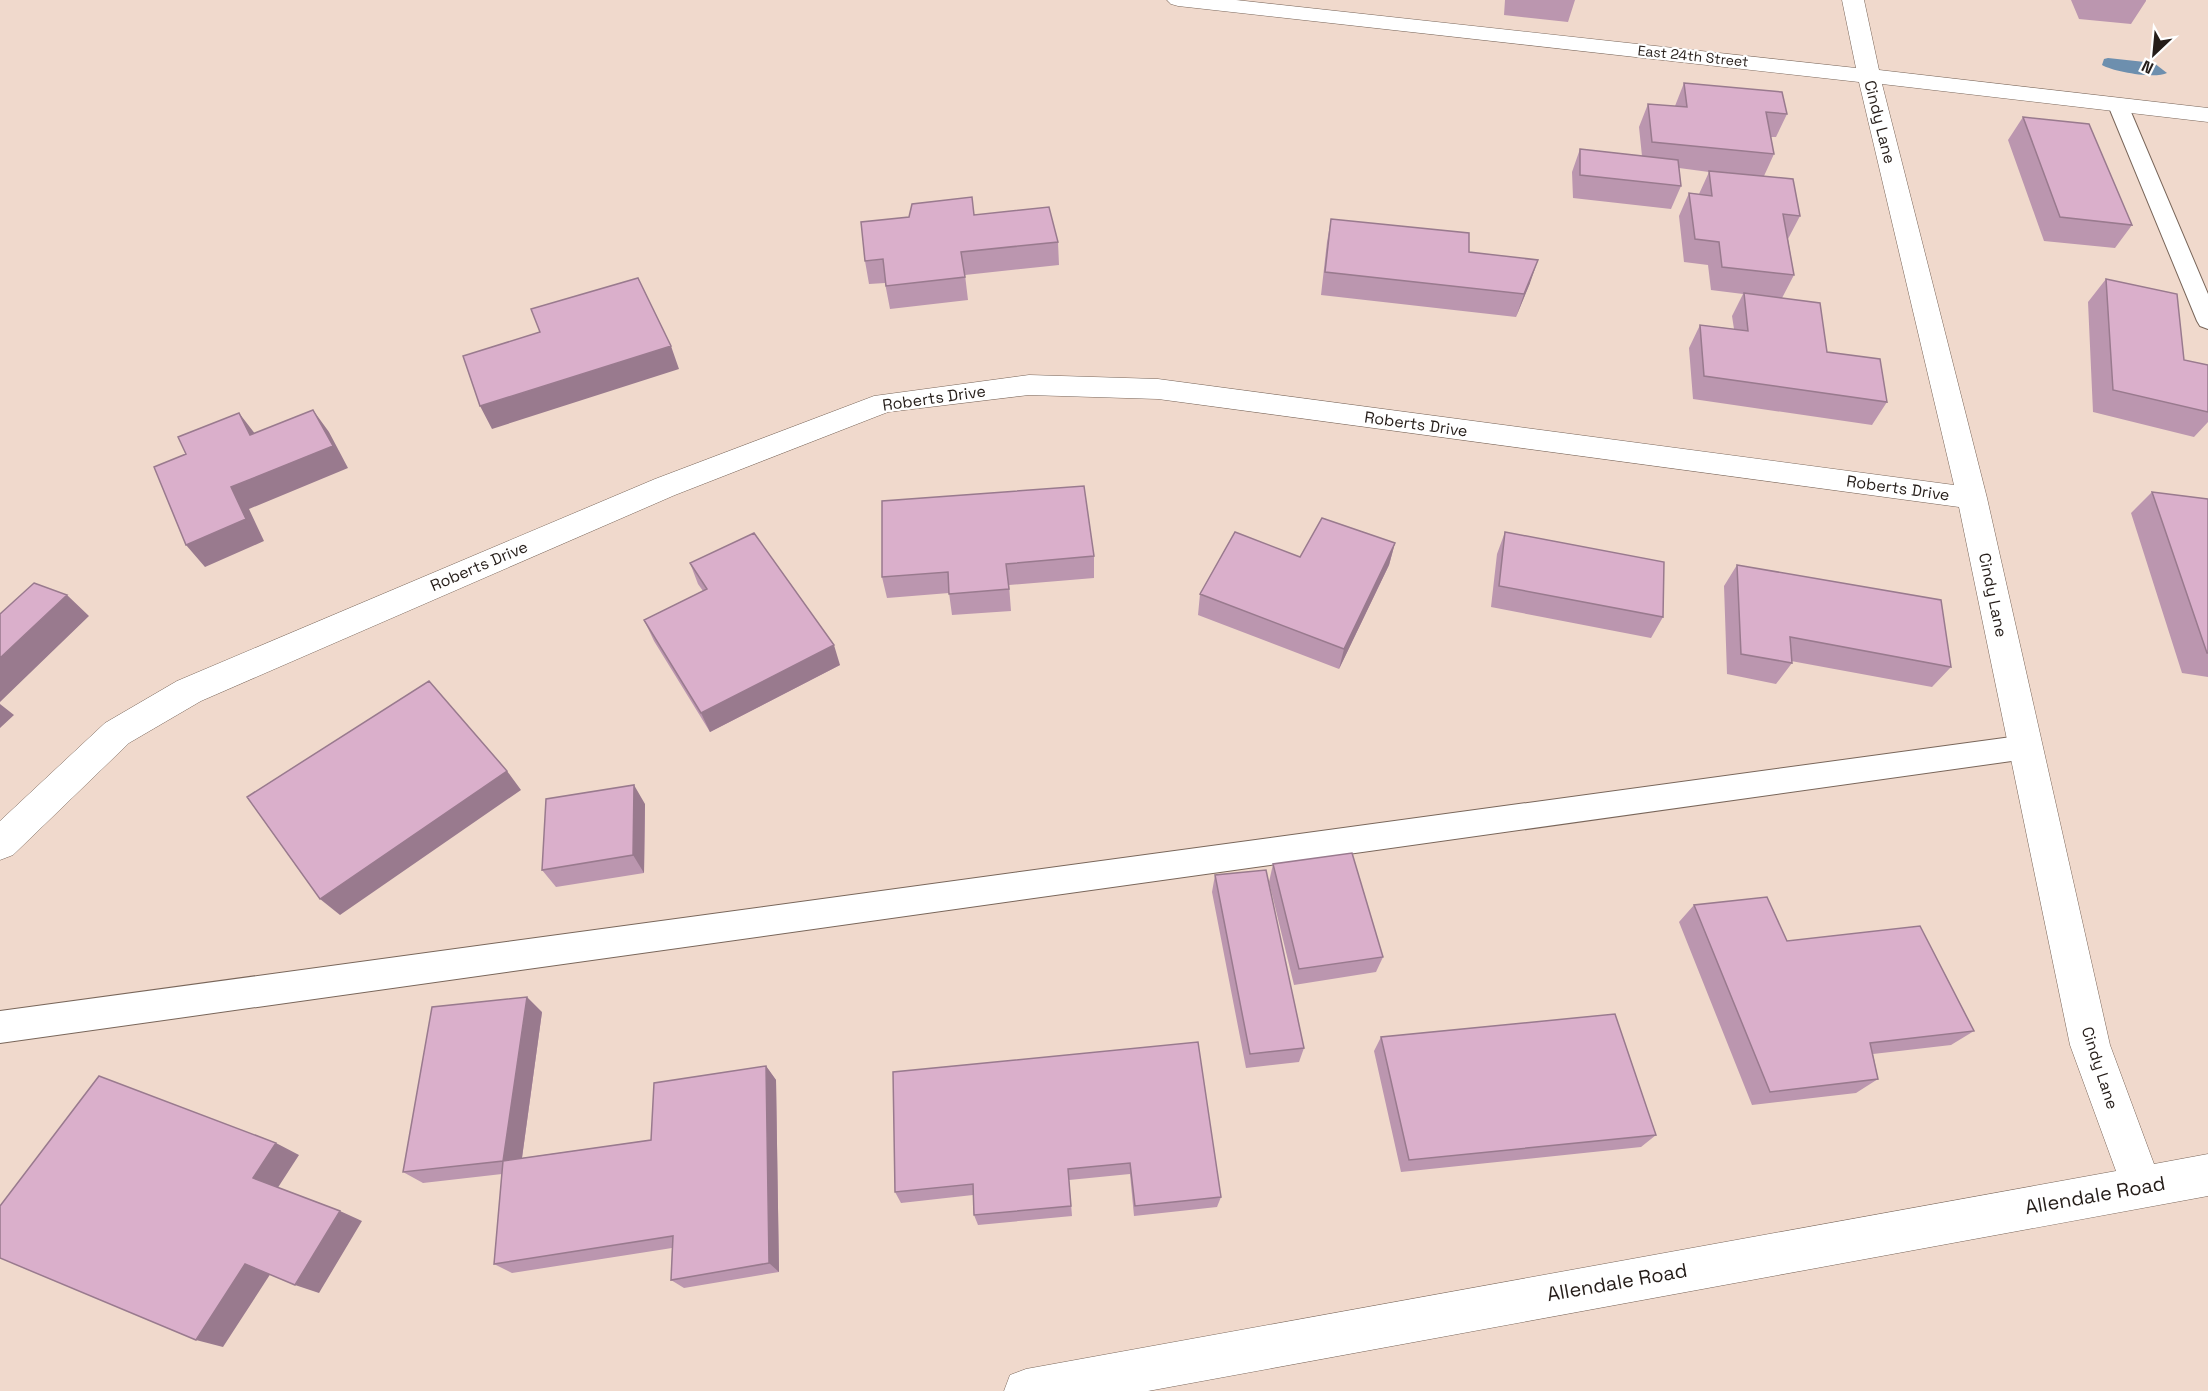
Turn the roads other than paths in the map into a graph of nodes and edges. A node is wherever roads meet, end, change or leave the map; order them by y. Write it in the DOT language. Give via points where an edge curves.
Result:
graph roads {
  1 [pos="1178,0"];
  2 [pos="1852,0"];
  3 [pos="1869,76"];
  4 [pos="2118,105"];
  5 [pos="2208,115"];
  6 [pos="2208,321"];
  7 [pos="1972,498"];
  8 [pos="2026,747"];
  9 [pos="0,844"];
  10 [pos="0,1027"];
  11 [pos="2208,1175"];
  12 [pos="2142,1186"];
  13 [pos="1026,1391"];
  1 -- 3 [label="street, East 24th Street"];
  2 -- 3 [label="street, Cindy Lane"];
  3 -- 4 [label="street, East 24th Street"];
  3 -- 7 [label="street, Cindy Lane"];
  4 -- 5 [label="street, East 24th Street"];
  4 -- 6 [label="lane"];
  7 -- 8 [label="street, Cindy Lane"];
  7 -- 9 [label="street, Roberts Drive" via="1158,389 1029,386 884,403 665,487 189,691 117,733"];
  8 -- 10 [label="lane"];
  8 -- 12 [label="street, Cindy Lane" via="2090,1046"];
  11 -- 12 [label="street, Allendale Road"];
  12 -- 13 [label="street, Allendale Road"];
}
